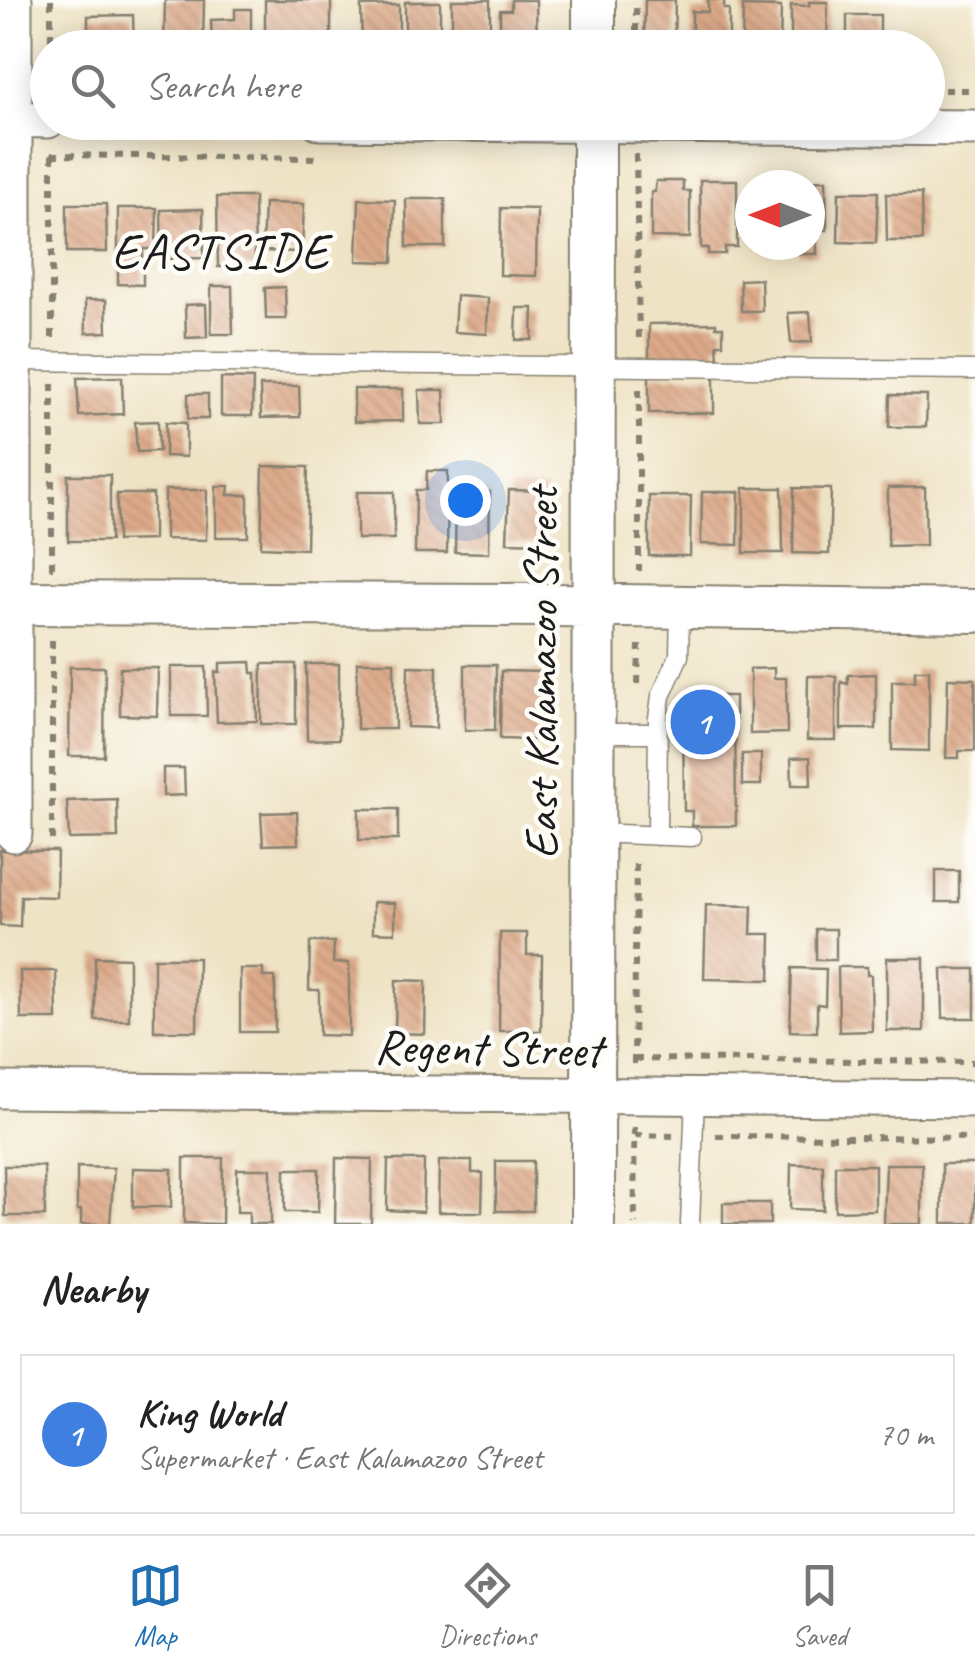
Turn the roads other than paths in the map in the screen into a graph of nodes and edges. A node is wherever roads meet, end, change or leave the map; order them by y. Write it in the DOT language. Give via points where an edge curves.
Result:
graph roads {
  1 [pos="14,0"];
  2 [pos="594,0"];
  3 [pos="594,30"];
  4 [pos="21,120"];
  5 [pos="945,128"];
  6 [pos="975,128"];
  7 [pos="594,140"];
  8 [pos="8,360"];
  9 [pos="592,367"];
  10 [pos="975,370"];
  11 [pos="8,604"];
  12 [pos="593,606"];
  13 [pos="680,608"];
  14 [pos="975,610"];
  15 [pos="658,732"];
  16 [pos="593,734"];
  17 [pos="593,833"];
  18 [pos="14,834"];
  19 [pos="657,836"];
  20 [pos="692,837"];
  21 [pos="0,1090"];
  22 [pos="614,1096"];
  23 [pos="695,1097"];
  24 [pos="975,1099"];
  25 [pos="593,1224"];
  26 [pos="690,1224"];
  1 -- 4 [label="street"];
  2 -- 3 [label="street"];
  4 -- 8 [label="street"];
  5 -- 6 [label="street"];
  7 -- 9 [label="street, East Kalamazoo Street"];
  8 -- 9 [label="lane"];
  8 -- 11 [label="street"];
  9 -- 10 [label="lane"];
  9 -- 12 [label="street, East Kalamazoo Street"];
  11 -- 12 [label="street"];
  11 -- 18 [label="street"];
  12 -- 13 [label="street"];
  12 -- 16 [label="street, East Kalamazoo Street"];
  13 -- 14 [label="street"];
  13 -- 15 [label="lane" via="679,656 661,696"];
  15 -- 16 [label="lane"];
  15 -- 19 [label="lane"];
  16 -- 17 [label="street, East Kalamazoo Street"];
  17 -- 19 [label="lane"];
  17 -- 22 [label="street, East Kalamazoo Street"];
  19 -- 20 [label="lane"];
  21 -- 22 [label="street, Regent Street"];
  22 -- 23 [label="street, Regent Street"];
  22 -- 25 [label="street, East Kalamazoo Street"];
  23 -- 24 [label="street, Regent Street"];
  23 -- 26 [label="lane"];
}
